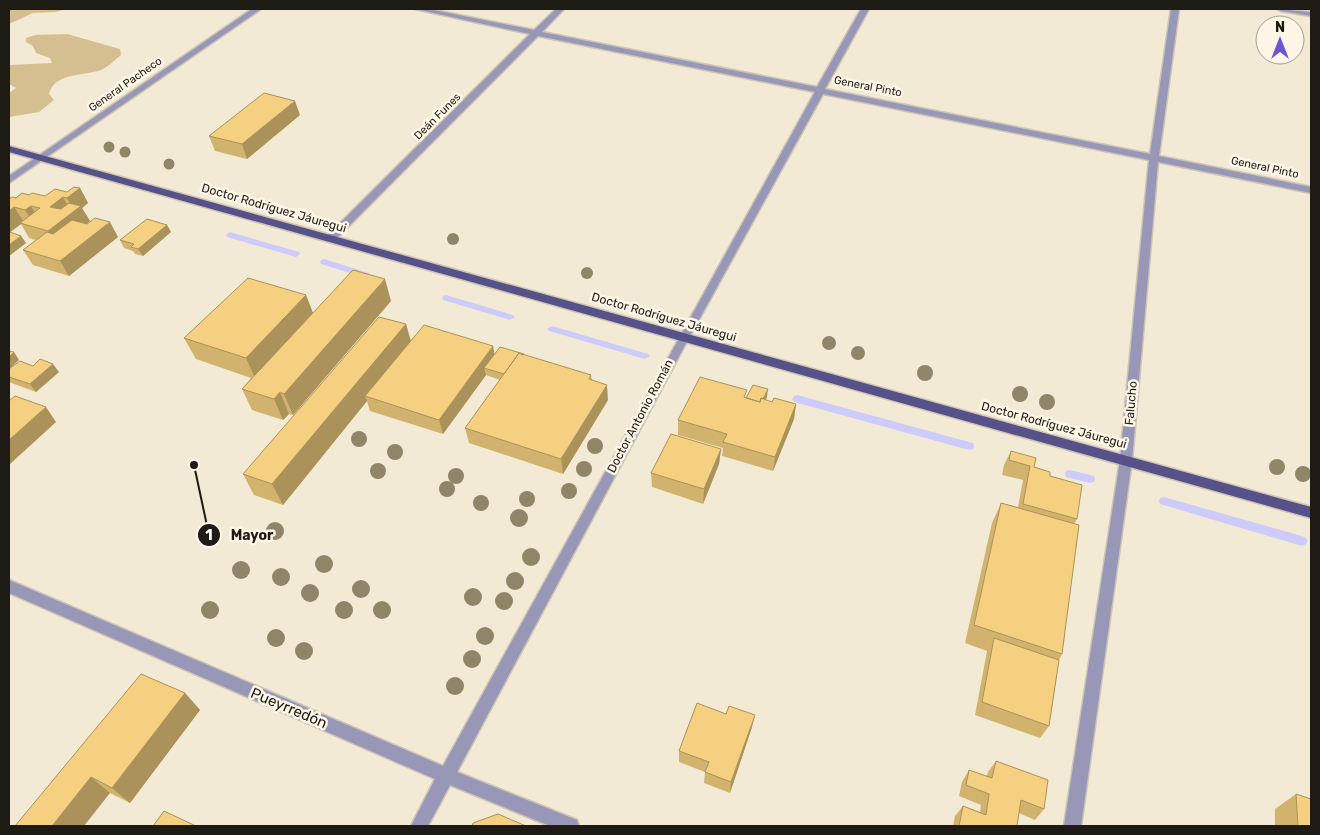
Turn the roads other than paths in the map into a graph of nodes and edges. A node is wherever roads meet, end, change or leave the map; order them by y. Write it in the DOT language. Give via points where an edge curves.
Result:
graph roads {
  1 [pos="257,9"];
  2 [pos="419,9"];
  3 [pos="560,9"];
  4 [pos="865,9"];
  5 [pos="1175,9"];
  6 [pos="1281,9"];
  7 [pos="1311,14"];
  8 [pos="537,33"];
  9 [pos="820,90"];
  10 [pos="9,149"];
  11 [pos="1154,157"];
  12 [pos="41,158"];
  13 [pos="9,180"];
  14 [pos="1311,190"];
  15 [pos="330,239"];
  16 [pos="682,338"];
  17 [pos="1126,460"];
  18 [pos="1311,513"];
  19 [pos="9,586"];
  20 [pos="447,776"];
  21 [pos="418,826"];
  22 [pos="571,826"];
  23 [pos="1073,826"];
  1 -- 12 [label="street, General Pacheco"];
  2 -- 8 [label="street, General Pinto"];
  3 -- 8 [label="street, Deán Funes"];
  4 -- 9 [label="street, Doctor Antonio Román"];
  5 -- 11 [label="street, Falucho"];
  6 -- 7 [label="street"];
  8 -- 9 [label="street, General Pinto"];
  8 -- 15 [label="street, Deán Funes"];
  9 -- 11 [label="street, General Pinto"];
  9 -- 16 [label="street, Doctor Antonio Román"];
  10 -- 12 [label="main road, Doctor Rodríguez Jáuregui"];
  11 -- 14 [label="street, General Pinto"];
  11 -- 17 [label="street, Falucho"];
  12 -- 13 [label="street, General Pacheco"];
  12 -- 15 [label="main road, Doctor Rodríguez Jáuregui"];
  15 -- 16 [label="main road, Doctor Rodríguez Jáuregui"];
  16 -- 17 [label="main road, Doctor Rodríguez Jáuregui"];
  16 -- 20 [label="street, Doctor Antonio Román"];
  17 -- 18 [label="main road, Doctor Rodríguez Jáuregui"];
  17 -- 23 [label="street, Falucho"];
  19 -- 20 [label="street, Pueyrredón"];
  20 -- 21 [label="street, Doctor Antonio Román"];
  20 -- 22 [label="street, Pueyrredón"];
}
